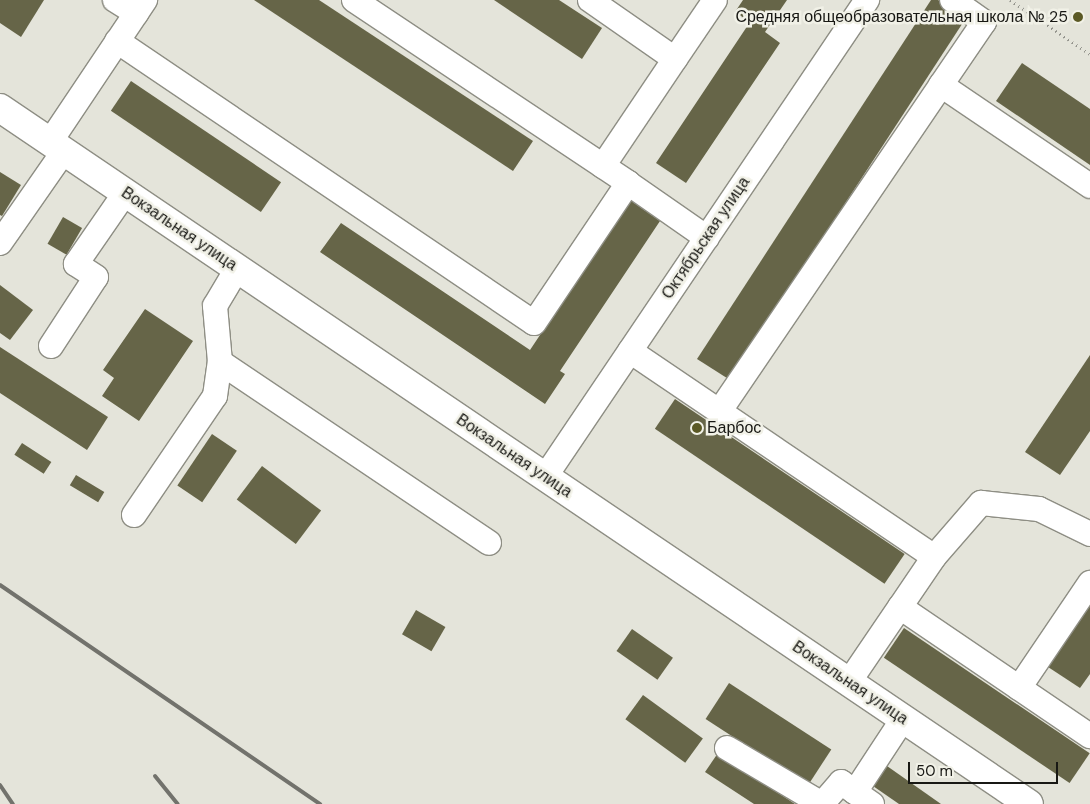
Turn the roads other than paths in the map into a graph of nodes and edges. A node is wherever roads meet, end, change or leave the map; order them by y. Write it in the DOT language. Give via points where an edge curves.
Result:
graph roads {
  1 [pos="115,0"];
  2 [pos="354,0"];
  3 [pos="590,0"];
  4 [pos="715,0"];
  5 [pos="867,0"];
  6 [pos="952,0"];
  7 [pos="140,7"];
  8 [pos="117,41"];
  9 [pos="675,59"];
  10 [pos="941,85"];
  11 [pos="0,108"];
  12 [pos="57,146"];
  13 [pos="603,166"];
  14 [pos="628,183"];
  15 [pos="1090,186"];
  16 [pos="126,193"];
  17 [pos="706,238"];
  18 [pos="0,243"];
  19 [pos="238,269"];
  20 [pos="51,346"];
  21 [pos="630,351"];
  22 [pos="220,362"];
  23 [pos="719,412"];
  24 [pos="545,477"];
  25 [pos="134,515"];
  26 [pos="1090,534"];
  27 [pos="489,543"];
  28 [pos="934,558"];
  29 [pos="1090,583"];
  30 [pos="900,607"];
  31 [pos="849,682"];
  32 [pos="1019,688"];
  33 [pos="902,719"];
  34 [pos="1090,736"];
  35 [pos="727,748"];
  36 [pos="864,798"];
  37 [pos="1029,804"];
  1 -- 7 [label="street"];
  2 -- 13 [label="street"];
  3 -- 9 [label="street"];
  4 -- 9 [label="street"];
  5 -- 17 [label="street, Октябрьская улица"];
  6 -- 10 [label="street" via="984,22"];
  7 -- 8 [label="street"];
  8 -- 12 [label="street"];
  8 -- 14 [label="street" via="534,323"];
  9 -- 13 [label="street"];
  10 -- 15 [label="street"];
  10 -- 23 [label="street"];
  11 -- 12 [label="main road, Вокзальная улица"];
  12 -- 16 [label="main road, Вокзальная улица"];
  12 -- 18 [label="street"];
  13 -- 14 [label="street"];
  14 -- 17 [label="street"];
  16 -- 19 [label="main road, Вокзальная улица"];
  16 -- 20 [label="street" via="76,264 96,277"];
  17 -- 21 [label="street, Октябрьская улица"];
  19 -- 22 [label="street" via="215,306"];
  19 -- 24 [label="main road, Вокзальная улица"];
  21 -- 23 [label="street"];
  21 -- 24 [label="street, Октябрьская улица"];
  22 -- 25 [label="street" via="215,396"];
  22 -- 27 [label="street"];
  23 -- 28 [label="street"];
  24 -- 31 [label="main road, Вокзальная улица"];
  26 -- 28 [label="street" via="1039,509 981,503"];
  28 -- 30 [label="street"];
  29 -- 32 [label="street"];
  30 -- 31 [label="street"];
  30 -- 32 [label="street"];
  31 -- 33 [label="main road, Вокзальная улица"];
  32 -- 34 [label="street"];
  33 -- 36 [label="street"];
  33 -- 37 [label="main road, Вокзальная улица"];
  35 -- 36 [label="street" via="822,804 841,782"];
}
